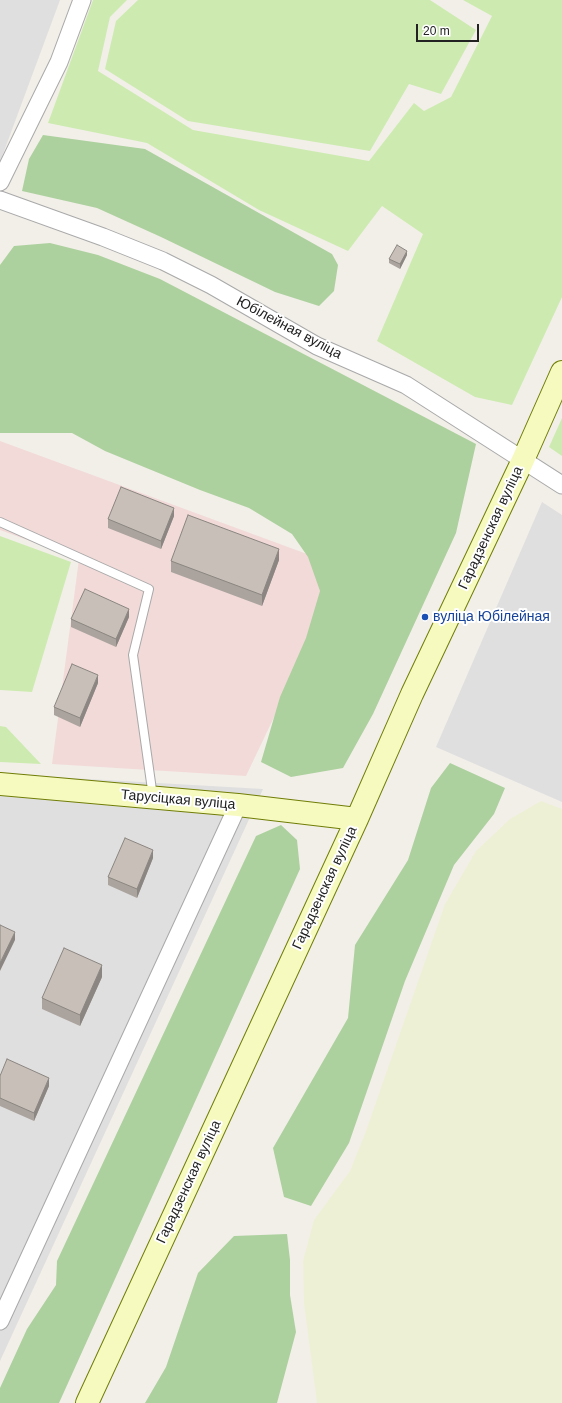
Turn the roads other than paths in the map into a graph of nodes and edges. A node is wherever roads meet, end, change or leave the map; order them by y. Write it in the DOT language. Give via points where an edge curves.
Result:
graph roads {
  1 [pos="82,0"];
  2 [pos="0,182"];
  3 [pos="0,200"];
  4 [pos="562,372"];
  5 [pos="523,460"];
  6 [pos="562,485"];
  7 [pos="0,522"];
  8 [pos="0,784"];
  9 [pos="153,797"];
  10 [pos="238,805"];
  11 [pos="357,819"];
  12 [pos="0,1322"];
  13 [pos="87,1403"];
  1 -- 2 [label="street" via="59,62"];
  3 -- 5 [label="street, Юбілейная вуліца" via="103,237 162,261 211,285 317,346 406,385"];
  4 -- 5 [label="main road, Гарадзенская вуліца"];
  5 -- 6 [label="street, Юбілейная вуліца"];
  5 -- 11 [label="main road, Гарадзенская вуліца" via="412,694"];
  7 -- 9 [label="lane" via="149,589 134,655"];
  8 -- 9 [label="main road, Тарусіцкая вуліца"];
  9 -- 10 [label="main road, Тарусіцкая вуліца"];
  10 -- 11 [label="main road, Тарусіцкая вуліца"];
  10 -- 12 [label="street"];
  11 -- 13 [label="main road, Гарадзенская вуліца"];
}
